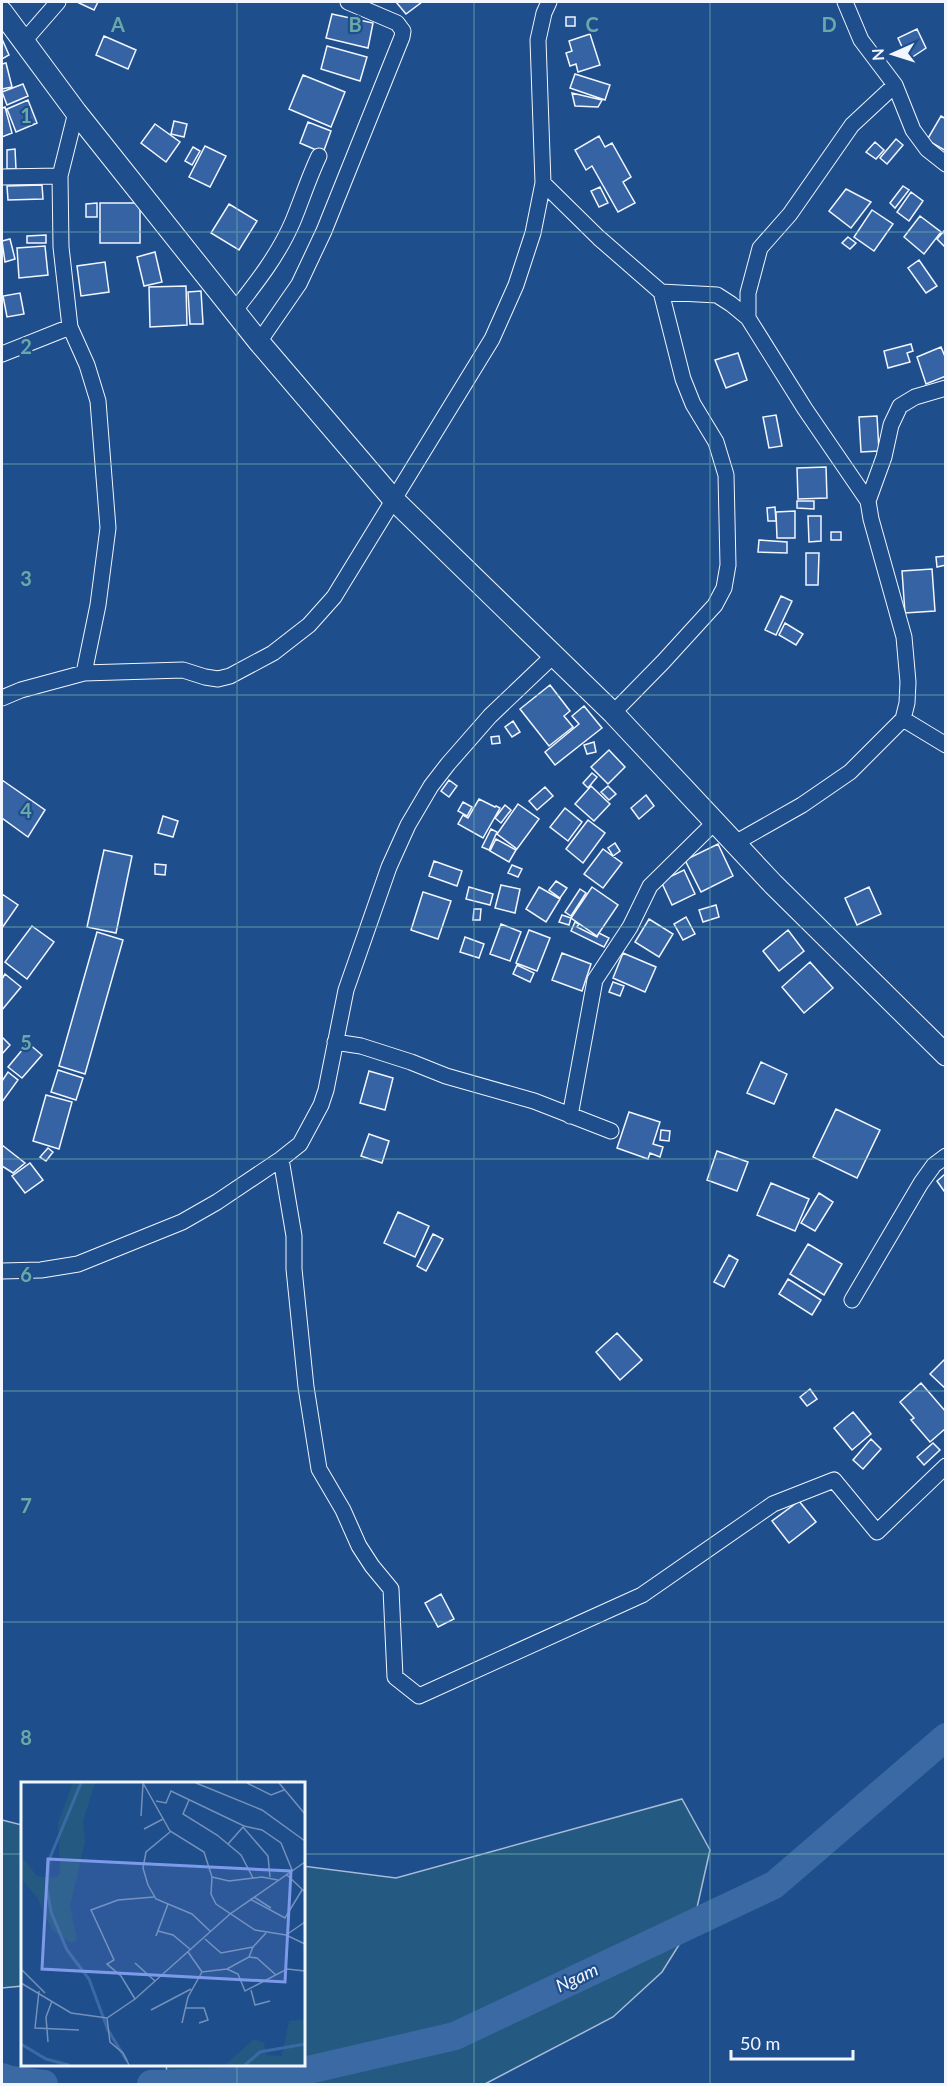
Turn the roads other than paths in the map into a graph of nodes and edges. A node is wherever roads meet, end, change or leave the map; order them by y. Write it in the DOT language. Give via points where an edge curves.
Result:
graph roads {
  1 [pos="58,2"];
  2 [pos="348,2"];
  3 [pos="845,2"];
  4 [pos="542,5"];
  5 [pos="2,12"];
  6 [pos="24,41"];
  7 [pos="895,84"];
  8 [pos="76,112"];
  9 [pos="319,156"];
  10 [pos="945,164"];
  11 [pos="60,176"];
  12 [pos="2,177"];
  13 [pos="543,183"];
  14 [pos="661,292"];
  15 [pos="748,292"];
  16 [pos="717,295"];
  17 [pos="235,310"];
  18 [pos="748,318"];
  19 [pos="70,327"];
  20 [pos="259,342"];
  21 [pos="2,354"];
  22 [pos="945,388"];
  23 [pos="394,500"];
  24 [pos="868,501"];
  25 [pos="553,656"];
  26 [pos="84,673"];
  27 [pos="2,698"];
  28 [pos="613,713"];
  29 [pos="903,719"];
  30 [pos="945,745"];
  31 [pos="715,822"];
  32 [pos="735,843"];
  33 [pos="335,1042"];
  34 [pos="945,1055"];
  35 [pos="570,1116"];
  36 [pos="611,1131"];
  37 [pos="945,1156"];
  38 [pos="280,1160"];
  39 [pos="2,1271"];
  40 [pos="852,1300"];
  41 [pos="945,1466"];
  1 -- 6 [label="street"];
  2 -- 20 [label="street" via="397,23 402,37 324,231 298,285"];
  3 -- 7 [label="street" via="861,40"];
  4 -- 13 [label="street" via="537,40"];
  5 -- 6 [label="street"];
  6 -- 8 [label="street"];
  7 -- 10 [label="street" via="913,130"];
  7 -- 15 [label="street" via="852,125 790,214 760,248"];
  8 -- 11 [label="street"];
  8 -- 17 [label="street"];
  9 -- 17 [label="street" via="278,250"];
  11 -- 12 [label="street"];
  11 -- 19 [label="street" via="61,247"];
  13 -- 14 [label="street"];
  13 -- 23 [label="street" via="533,233 492,339"];
  14 -- 16 [label="street"];
  14 -- 28 [label="street" via="683,379 722,460 729,566 715,605"];
  15 -- 16 [label="street"];
  15 -- 18 [label="street"];
  16 -- 18 [label="street"];
  17 -- 20 [label="street"];
  18 -- 24 [label="street"];
  19 -- 21 [label="street"];
  19 -- 26 [label="street" via="98,401 108,528"];
  20 -- 23 [label="street"];
  22 -- 24 [label="street" via="900,406"];
  23 -- 25 [label="street"];
  23 -- 26 [label="street" via="334,597 309,625 273,653 218,679 183,670"];
  24 -- 29 [label="street" via="904,637 908,703"];
  25 -- 28 [label="street"];
  25 -- 33 [label="street" via="490,716 448,764 408,825 370,918 346,990"];
  26 -- 27 [label="street"];
  28 -- 31 [label="street"];
  29 -- 30 [label="street"];
  29 -- 32 [label="street" via="850,772"];
  31 -- 32 [label="street"];
  31 -- 35 [label="street" via="651,886 595,980"];
  32 -- 34 [label="street"];
  33 -- 35 [label="street" via="361,1046"];
  33 -- 38 [label="street" via="321,1105 300,1144"];
  35 -- 36 [label="street"];
  37 -- 40 [label="street" via="921,1183"];
  38 -- 39 [label="street" via="182,1222 115,1250 78,1264"];
  38 -- 41 [label="street" via="294,1236 306,1387 319,1469 359,1546 391,1589 395,1677 419,1696 642,1595 773,1504 834,1480 877,1532"];
}
